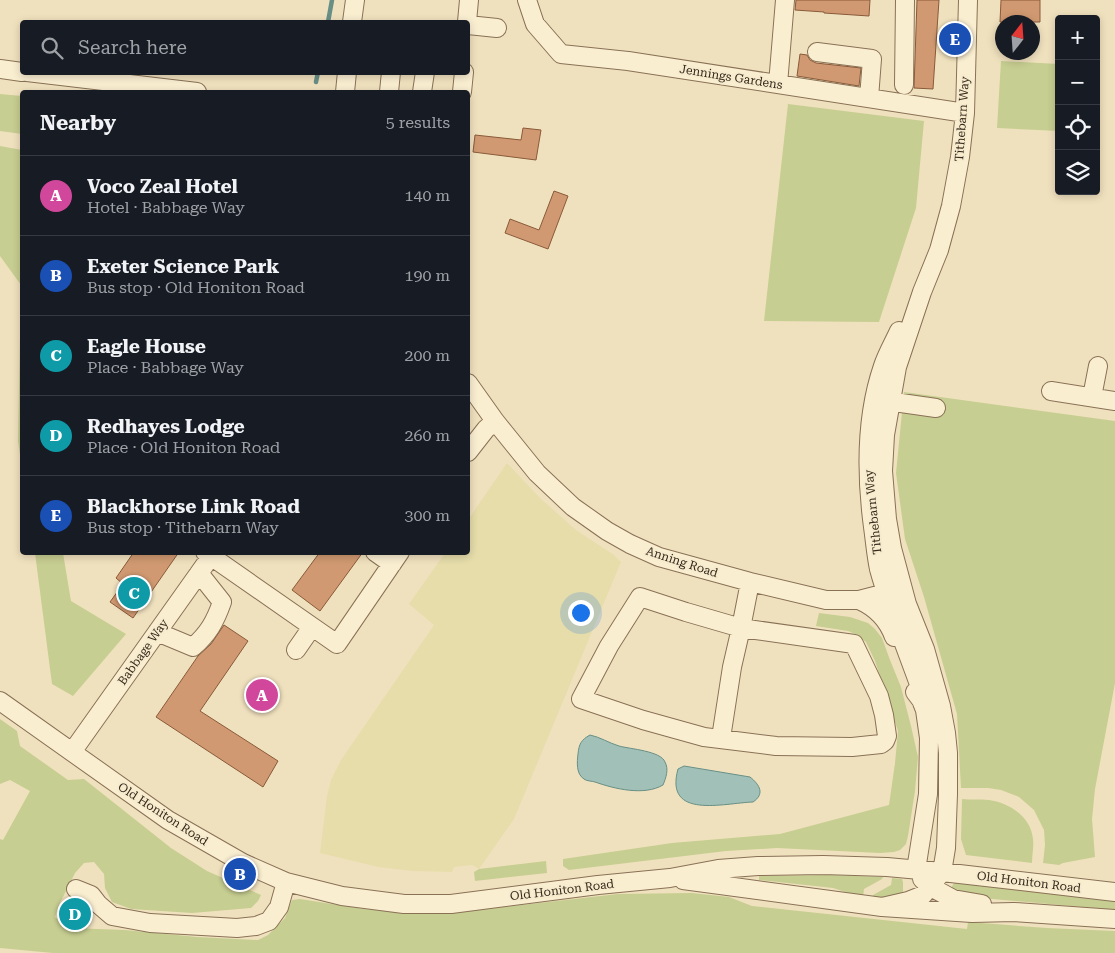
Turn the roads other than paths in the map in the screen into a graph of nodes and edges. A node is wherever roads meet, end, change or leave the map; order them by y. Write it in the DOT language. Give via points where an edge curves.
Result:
graph roads {
  1 [pos="355,0"];
  2 [pos="469,0"];
  3 [pos="527,0"];
  4 [pos="785,0"];
  5 [pos="905,0"];
  6 [pos="968,0"];
  7 [pos="352,20"];
  8 [pos="467,20"];
  9 [pos="470,24"];
  10 [pos="497,28"];
  11 [pos="817,52"];
  12 [pos="0,69"];
  13 [pos="20,72"];
  14 [pos="52,75"];
  15 [pos="347,75"];
  16 [pos="391,75"];
  17 [pos="425,75"];
  18 [pos="464,75"];
  19 [pos="778,84"];
  20 [pos="904,85"];
  21 [pos="180,90"];
  22 [pos="345,90"];
  23 [pos="389,90"];
  24 [pos="422,90"];
  25 [pos="462,90"];
  26 [pos="869,98"];
  27 [pos="965,113"];
  28 [pos="1098,366"];
  29 [pos="470,386"];
  30 [pos="1051,391"];
  31 [pos="1092,397"];
  32 [pos="882,400"];
  33 [pos="1115,401"];
  34 [pos="936,408"];
  35 [pos="495,421"];
  36 [pos="470,449"];
  37 [pos="892,548"];
  38 [pos="209,555"];
  39 [pos="211,555"];
  40 [pos="396,558"];
  41 [pos="200,573"];
  42 [pos="750,582"];
  43 [pos="886,593"];
  44 [pos="859,600"];
  45 [pos="907,604"];
  46 [pos="312,627"];
  47 [pos="741,628"];
  48 [pos="158,632"];
  49 [pos="296,650"];
  50 [pos="921,700"];
  51 [pos="0,701"];
  52 [pos="721,738"];
  53 [pos="72,752"];
  54 [pos="916,870"];
  55 [pos="942,872"];
  56 [pos="670,878"];
  57 [pos="286,882"];
  58 [pos="931,887"];
  59 [pos="76,889"];
  60 [pos="1115,892"];
  61 [pos="882,907"];
  62 [pos="1014,912"];
  63 [pos="1115,919"];
  1 -- 7 [label="street"];
  2 -- 8 [label="street"];
  3 -- 19 [label="street, Jennings Gardens" via="535,24 561,54"];
  4 -- 19 [label="street"];
  5 -- 20 [label="street"];
  6 -- 27 [label="street, Tithebarn Way"];
  9 -- 10 [label="street"];
  11 -- 26 [label="street" via="872,59"];
  12 -- 13 [label="street"];
  14 -- 21 [label="street"];
  15 -- 22 [label="street"];
  16 -- 23 [label="street"];
  17 -- 24 [label="street"];
  18 -- 25 [label="street"];
  19 -- 26 [label="street, Jennings Gardens"];
  26 -- 27 [label="street, Jennings Gardens"];
  27 -- 32 [label="street, Tithebarn Way" via="951,206 939,250 922,292 908,311 884,364 879,380"];
  28 -- 31 [label="street"];
  29 -- 35 [label="street, Anning Road"];
  30 -- 31 [label="street"];
  31 -- 33 [label="street"];
  32 -- 34 [label="street"];
  32 -- 37 [label="street, Tithebarn Way" via="885,435 883,471"];
  32 -- 43 [label="street, Tithebarn Way" via="870,433 868,462 878,566"];
  35 -- 36 [label="street"];
  35 -- 42 [label="street, Anning Road" via="537,474 573,507 607,531 659,557"];
  37 -- 43 [label="street, Tithebarn Way" via="892,583"];
  37 -- 45 [label="street, Tithebarn Way"];
  38 -- 41 [label="street, Babbage Way"];
  39 -- 46 [label="street"];
  40 -- 46 [label="street" via="336,644"];
  41 -- 48 [label="street, Babbage Way"];
  41 -- 48 [label="street" via="222,602 203,639 193,648"];
  42 -- 44 [label="street, Anning Road" via="826,600"];
  42 -- 47 [label="street"];
  43 -- 44 [label="street, Anning Road"];
  43 -- 45 [label="street" via="898,596"];
  43 -- 50 [label="street, Tithebarn Way" via="920,687"];
  44 -- 50 [label="street, Tithebarn Way" via="869,604 891,631 913,689"];
  45 -- 55 [label="street, Tithebarn Way" via="925,649 946,733 948,794"];
  46 -- 49 [label="street"];
  47 -- 52 [label="street"];
  47 -- 52 [label="street" via="640,597 581,699 704,737"];
  47 -- 52 [label="street" via="854,644 879,696 887,736 881,744 852,747 776,746"];
  48 -- 53 [label="street, Babbage Way"];
  50 -- 54 [label="street, Tithebarn Way" via="929,738 929,766"];
  51 -- 53 [label="street, Old Honiton Road"];
  53 -- 57 [label="street, Old Honiton Road" via="168,820 243,863"];
  54 -- 55 [label="street, Old Honiton Road"];
  54 -- 56 [label="street, Old Honiton Road" via="823,865 758,866"];
  54 -- 58 [label="street, Old Honiton Road"];
  55 -- 58 [label="street, Old Honiton Road"];
  55 -- 60 [label="street, Old Honiton Road"];
  56 -- 57 [label="street, Old Honiton Road" via="450,904 404,904 342,896"];
  56 -- 61 [label="street, Old Honiton Road"];
  57 -- 59 [label="street" via="279,907 269,921 238,928 150,923 112,916 91,895"];
  58 -- 61 [label="street, Old Honiton Road" via="908,902"];
  58 -- 62 [label="street, Old Honiton Road" via="953,899"];
  61 -- 62 [label="street, Old Honiton Road" via="972,914"];
  62 -- 63 [label="street, Old Honiton Road"];
}
